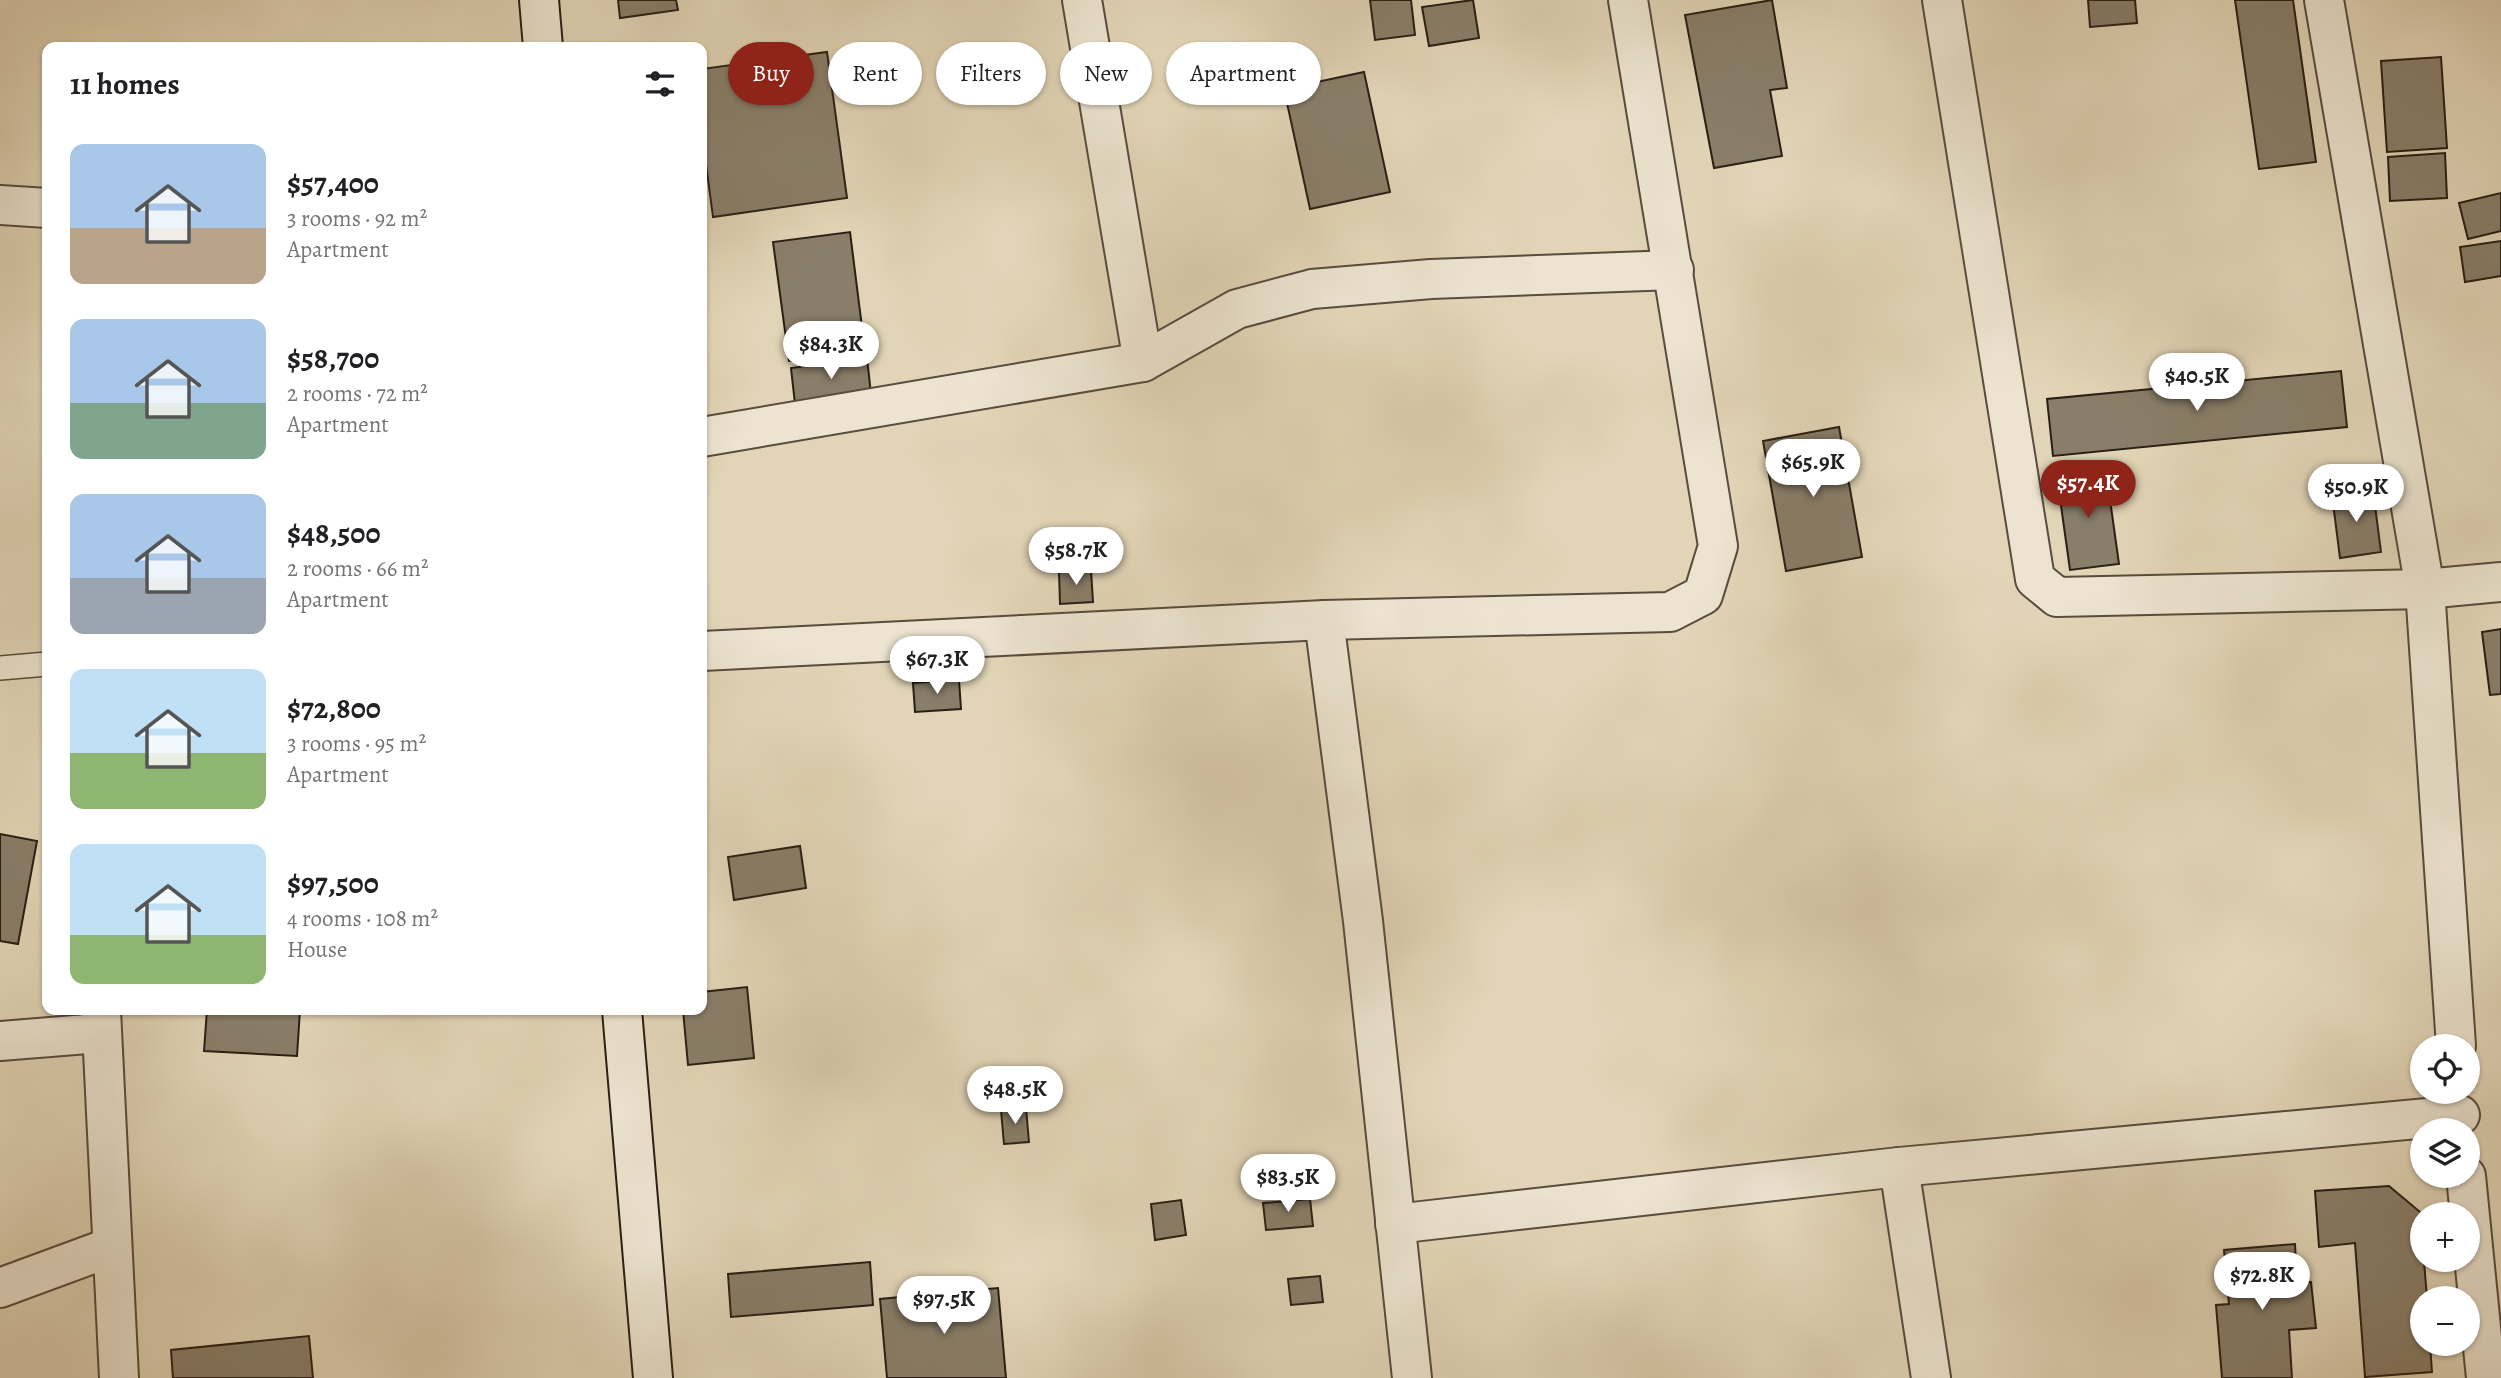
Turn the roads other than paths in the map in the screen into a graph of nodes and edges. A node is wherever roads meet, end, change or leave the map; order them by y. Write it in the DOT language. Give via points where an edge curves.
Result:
graph roads {
  1 [pos="539,0"];
  2 [pos="1082,0"];
  3 [pos="1628,0"];
  4 [pos="1942,0"];
  5 [pos="2324,0"];
  6 [pos="543,42"];
  7 [pos="0,205"];
  8 [pos="42,208"];
  9 [pos="1674,270"];
  10 [pos="1143,362"];
  11 [pos="707,436"];
  12 [pos="2501,582"];
  13 [pos="2425,589"];
  14 [pos="1324,620"];
  15 [pos="707,651"];
  16 [pos="42,664"];
  17 [pos="0,668"];
  18 [pos="622,1015"];
  19 [pos="101,1022"];
  20 [pos="2455,1034"];
  21 [pos="0,1041"];
  22 [pos="2460,1112"];
  23 [pos="1899,1167"];
  24 [pos="2467,1188"];
  25 [pos="1395,1224"];
  26 [pos="111,1247"];
  27 [pos="0,1288"];
  28 [pos="119,1378"];
  29 [pos="653,1378"];
  30 [pos="1412,1378"];
  31 [pos="1931,1378"];
  32 [pos="2486,1378"];
  1 -- 6 [label="street"];
  2 -- 10 [label="street"];
  3 -- 9 [label="street"];
  4 -- 13 [label="street" via="2035,579 2057,597"];
  5 -- 13 [label="street"];
  7 -- 8 [label="street"];
  9 -- 10 [label="street" via="1432,279 1312,289 1237,309"];
  9 -- 14 [label="street" via="1718,546 1703,594 1670,612"];
  10 -- 11 [label="street"];
  12 -- 13 [label="street"];
  13 -- 20 [label="street"];
  14 -- 15 [label="street"];
  14 -- 25 [label="street" via="1363,921"];
  16 -- 17 [label="lane"];
  18 -- 29 [label="street"];
  19 -- 21 [label="street"];
  19 -- 26 [label="street"];
  22 -- 23 [label="street"];
  23 -- 25 [label="street"];
  23 -- 31 [label="street"];
  24 -- 32 [label="street"];
  25 -- 30 [label="street"];
  26 -- 27 [label="street"];
  26 -- 28 [label="street"];
}
